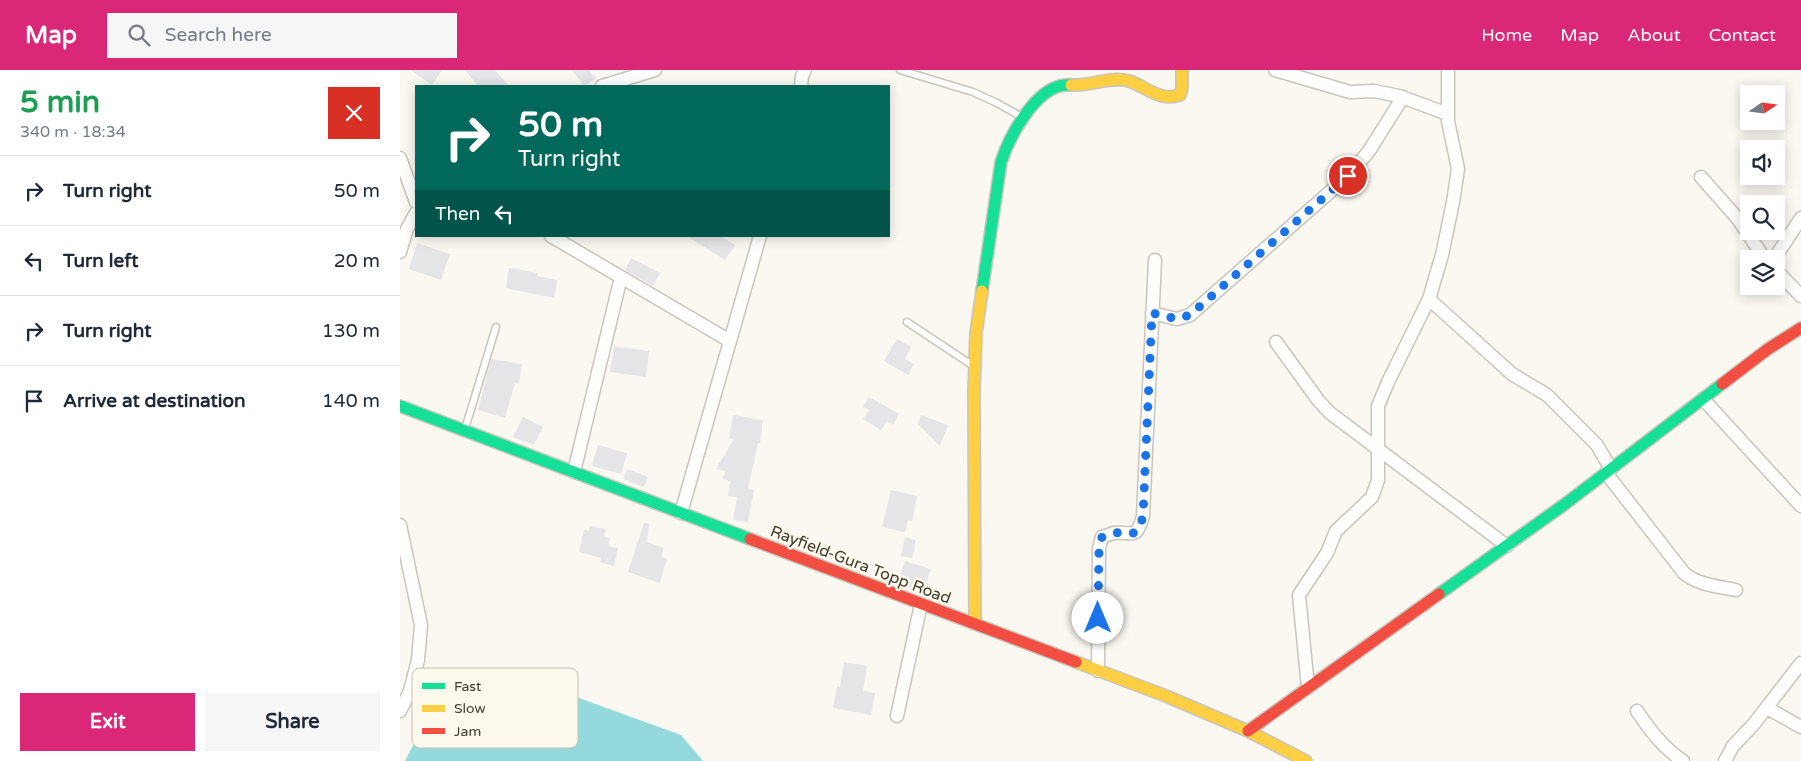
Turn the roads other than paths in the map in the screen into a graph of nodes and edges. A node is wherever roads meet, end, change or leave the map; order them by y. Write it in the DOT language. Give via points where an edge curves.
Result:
graph roads {
  1 [pos="655,70"];
  2 [pos="805,70"];
  3 [pos="900,70"];
  4 [pos="1182,70"];
  5 [pos="1275,70"];
  6 [pos="1448,70"];
  7 [pos="605,85"];
  8 [pos="801,85"];
  9 [pos="1403,97"];
  10 [pos="1448,114"];
  11 [pos="1023,118"];
  12 [pos="400,158"];
  13 [pos="1700,177"];
  14 [pos="415,199"];
  15 [pos="415,215"];
  16 [pos="1801,218"];
  17 [pos="553,237"];
  18 [pos="760,237"];
  19 [pos="1758,250"];
  20 [pos="1780,250"];
  21 [pos="400,252"];
  22 [pos="1155,260"];
  23 [pos="621,277"];
  24 [pos="1785,279"];
  25 [pos="1801,296"];
  26 [pos="1429,300"];
  27 [pos="1152,313"];
  28 [pos="907,322"];
  29 [pos="496,327"];
  30 [pos="1801,328"];
  31 [pos="730,341"];
  32 [pos="1276,342"];
  33 [pos="975,367"];
  34 [pos="1703,399"];
  35 [pos="401,409"];
  36 [pos="464,431"];
  37 [pos="1378,448"];
  38 [pos="1608,471"];
  39 [pos="574,472"];
  40 [pos="1801,506"];
  41 [pos="681,513"];
  42 [pos="400,525"];
  43 [pos="1507,546"];
  44 [pos="1736,590"];
  45 [pos="921,604"];
  46 [pos="976,624"];
  47 [pos="1801,663"];
  48 [pos="416,668"];
  49 [pos="1098,670"];
  50 [pos="412,683"];
  51 [pos="1308,688"];
  52 [pos="1767,708"];
  53 [pos="400,711"];
  54 [pos="1637,711"];
  55 [pos="897,716"];
  56 [pos="1801,727"];
  57 [pos="1248,731"];
  58 [pos="1306,761"];
  59 [pos="1683,761"];
  60 [pos="1725,761"];
  1 -- 7 [label="street"];
  2 -- 8 [label="street"];
  3 -- 11 [label="lane" via="973,92"];
  4 -- 11 [label="street" via="1180,95 1172,98 1162,97 1129,81 1114,79 1092,84 1063,84 1036,101"];
  5 -- 9 [label="street" via="1350,92 1374,91"];
  6 -- 10 [label="street"];
  9 -- 10 [label="street"];
  9 -- 27 [label="street" via="1369,151 1348,176 1190,315 1177,319"];
  10 -- 26 [label="street" via="1458,169 1442,255"];
  11 -- 33 [label="street" via="1008,142 1001,162 976,333"];
  12 -- 14 [label="street"];
  13 -- 19 [label="street" via="1738,219"];
  15 -- 21 [label="street"];
  16 -- 20 [label="street"];
  17 -- 23 [label="street"];
  18 -- 31 [label="street"];
  22 -- 27 [label="street"];
  23 -- 31 [label="street"];
  23 -- 39 [label="street"];
  24 -- 25 [label="street"];
  26 -- 37 [label="street" via="1378,406"];
  26 -- 38 [label="street" via="1512,374 1547,395 1597,445"];
  27 -- 49 [label="street" via="1143,516 1139,529 1130,534 1114,533 1102,537 1099,548"];
  28 -- 33 [label="lane"];
  29 -- 36 [label="lane"];
  30 -- 34 [label="street"];
  31 -- 41 [label="street"];
  32 -- 37 [label="street" via="1330,413"];
  33 -- 46 [label="street"];
  34 -- 38 [label="street"];
  34 -- 40 [label="street"];
  35 -- 36 [label="street, Rayfield-Gura Topp Road"];
  36 -- 39 [label="street, Rayfield-Gura Topp Road"];
  37 -- 43 [label="street"];
  37 -- 51 [label="street" via="1378,480 1372,496 1336,531 1327,553 1299,596"];
  38 -- 43 [label="street"];
  38 -- 44 [label="street" via="1691,579"];
  39 -- 41 [label="street, Rayfield-Gura Topp Road"];
  41 -- 45 [label="street, Rayfield-Gura Topp Road"];
  42 -- 48 [label="street" via="421,625"];
  43 -- 51 [label="street"];
  45 -- 46 [label="street, Rayfield-Gura Topp Road"];
  45 -- 55 [label="street"];
  46 -- 49 [label="street, Rayfield-Gura Topp Road"];
  47 -- 52 [label="street"];
  49 -- 57 [label="street, Rayfield-Gura Topp Road"];
  50 -- 53 [label="street"];
  51 -- 57 [label="street"];
  52 -- 56 [label="street"];
  52 -- 60 [label="street" via="1733,746"];
  54 -- 59 [label="street" via="1659,740"];
  57 -- 58 [label="street, Rayfield-Gura Topp Road"];
}
